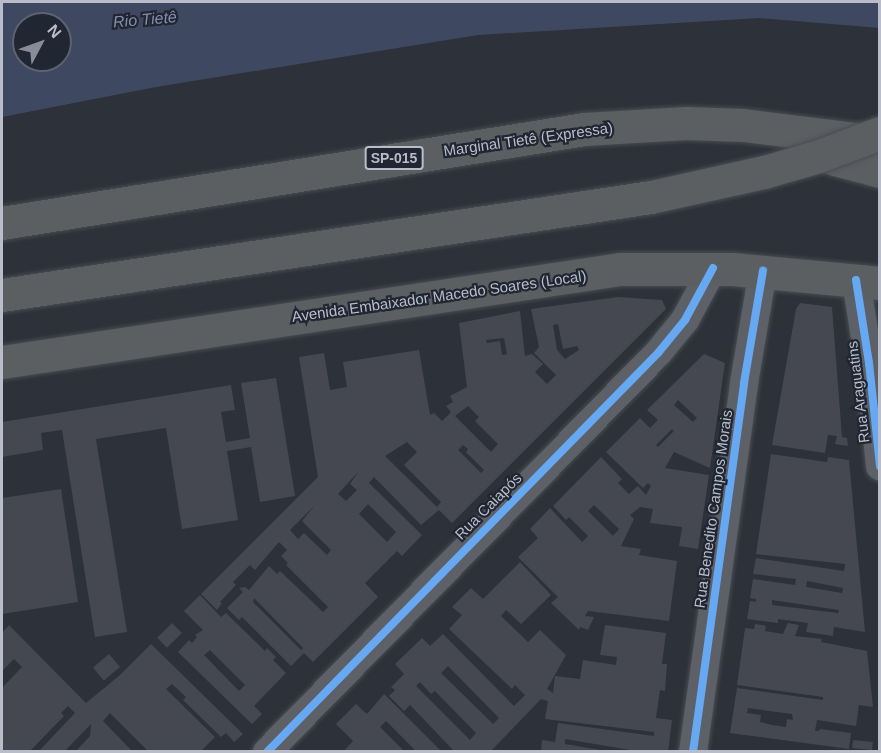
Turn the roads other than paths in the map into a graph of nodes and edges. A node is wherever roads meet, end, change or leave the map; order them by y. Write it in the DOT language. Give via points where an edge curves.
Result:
graph roads {
  1 [pos="788,131"];
  2 [pos="879,132"];
  3 [pos="879,142"];
  4 [pos="879,171"];
  5 [pos="2,223"];
  6 [pos="713,268"];
  7 [pos="763,271"];
  8 [pos="868,282"];
  9 [pos="2,295"];
  10 [pos="2,362"];
  11 [pos="879,466"];
  12 [pos="267,752"];
  13 [pos="693,752"];
  1 -- 3 [label="highway, Marginal Tietê (Expressa) / SP-015"];
  1 -- 4 [label="highway" via="835,159"];
  1 -- 5 [label="highway, Marginal Tietê (Expressa) / SP-015" via="686,123 549,133"];
  2 -- 9 [label="highway, bridge" via="764,172 651,197"];
  6 -- 7 [label="highway, Avenida Embaixador Macedo Soares (Local)"];
  6 -- 10 [label="highway, Avenida Embaixador Macedo Soares (Local)" via="620,269"];
  6 -- 12 [label="street, Rua Caiapós" via="685,320 658,353"];
  7 -- 8 [label="highway, Avenida Embaixador Macedo Soares (Local)"];
  7 -- 13 [label="street, Rua Benedito Campos Morais"];
  8 -- 11 [label="street, Rua Araguatins" via="869,363"];
}
